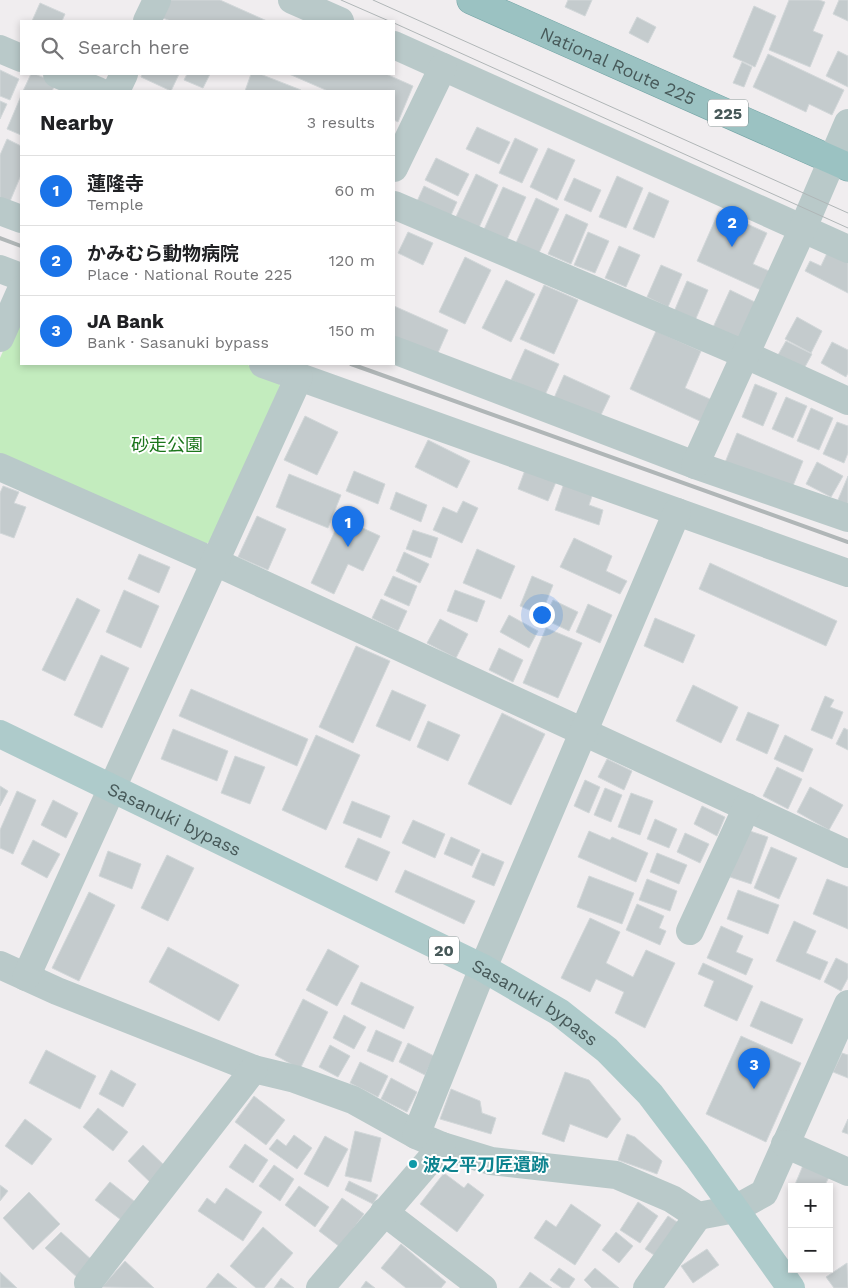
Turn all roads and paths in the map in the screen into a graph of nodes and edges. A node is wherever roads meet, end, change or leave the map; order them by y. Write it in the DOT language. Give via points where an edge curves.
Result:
graph roads {
  1 [pos="157,0"];
  2 [pos="292,0"];
  3 [pos="477,1"];
  4 [pos="147,20"];
  5 [pos="338,20"];
  6 [pos="395,45"];
  7 [pos="0,49"];
  8 [pos="20,58"];
  9 [pos="443,67"];
  10 [pos="59,75"];
  11 [pos="124,75"];
  12 [pos="96,90"];
  13 [pos="116,90"];
  14 [pos="848,123"];
  15 [pos="840,163"];
  16 [pos="395,166"];
  17 [pos="395,205"];
  18 [pos="0,211"];
  19 [pos="20,219"];
  20 [pos="803,228"];
  21 [pos="848,248"];
  22 [pos="0,269"];
  23 [pos="20,277"];
  24 [pos="20,292"];
  25 [pos="0,338"];
  26 [pos="395,350"];
  27 [pos="744,354"];
  28 [pos="266,365"];
  29 [pos="299,377"];
  30 [pos="848,401"];
  31 [pos="695,465"];
  32 [pos="0,467"];
  33 [pos="677,512"];
  34 [pos="848,518"];
  35 [pos="215,562"];
  36 [pos="848,573"];
  37 [pos="585,731"];
  38 [pos="0,734"];
  39 [pos="112,788"];
  40 [pos="747,807"];
  41 [pos="848,854"];
  42 [pos="690,931"];
  43 [pos="0,965"];
  44 [pos="483,968"];
  45 [pos="26,978"];
  46 [pos="848,1004"];
  47 [pos="254,1069"];
  48 [pos="416,1135"];
  49 [pos="785,1144"];
  50 [pos="442,1146"];
  51 [pos="848,1172"];
  52 [pos="735,1209"];
  53 [pos="384,1212"];
  54 [pos="698,1216"];
  55 [pos="88,1283"];
  56 [pos="320,1288"];
  57 [pos="483,1288"];
  58 [pos="647,1288"];
  59 [pos="791,1288"];
  1 -- 4 [label="street"];
  2 -- 5 [label="street"];
  3 -- 15 [label="highway, National Route 225 / 225"];
  6 -- 9 [label="street"];
  7 -- 8 [label="street"];
  9 -- 16 [label="street"];
  9 -- 20 [label="street"];
  10 -- 12 [label="street"];
  11 -- 13 [label="street"];
  14 -- 15 [label="street"];
  15 -- 20 [label="street"];
  17 -- 27 [label="street"];
  18 -- 19 [label="street"];
  20 -- 21 [label="street"];
  20 -- 27 [label="street"];
  22 -- 23 [label="street"];
  24 -- 25 [label="street"];
  26 -- 31 [label="street"];
  27 -- 30 [label="street"];
  27 -- 31 [label="street"];
  28 -- 29 [label="street"];
  29 -- 33 [label="street"];
  29 -- 35 [label="street"];
  31 -- 34 [label="street"];
  32 -- 35 [label="street"];
  33 -- 36 [label="street"];
  33 -- 37 [label="street"];
  35 -- 37 [label="street"];
  35 -- 39 [label="street"];
  37 -- 40 [label="street"];
  37 -- 44 [label="street"];
  38 -- 39 [label="main road, Sasanuki bypass / 20"];
  39 -- 44 [label="main road, Sasanuki bypass / 20"];
  39 -- 45 [label="street"];
  40 -- 41 [label="street"];
  40 -- 42 [label="street"];
  43 -- 45 [label="street"];
  44 -- 48 [label="street"];
  44 -- 52 [label="main road, Sasanuki bypass / 20" via="559,1012 607,1050 650,1094"];
  45 -- 47 [label="street"];
  46 -- 49 [label="street"];
  47 -- 48 [label="street" via="295,1079 353,1100"];
  47 -- 55 [label="street"];
  48 -- 50 [label="street"];
  49 -- 51 [label="street"];
  49 -- 52 [label="street" via="764,1193"];
  50 -- 53 [label="street"];
  50 -- 54 [label="street" via="491,1161 616,1175 672,1199"];
  52 -- 54 [label="street"];
  52 -- 59 [label="main road, Sasanuki bypass / 20"];
  53 -- 56 [label="street"];
  53 -- 57 [label="street"];
  54 -- 58 [label="street"];
}
